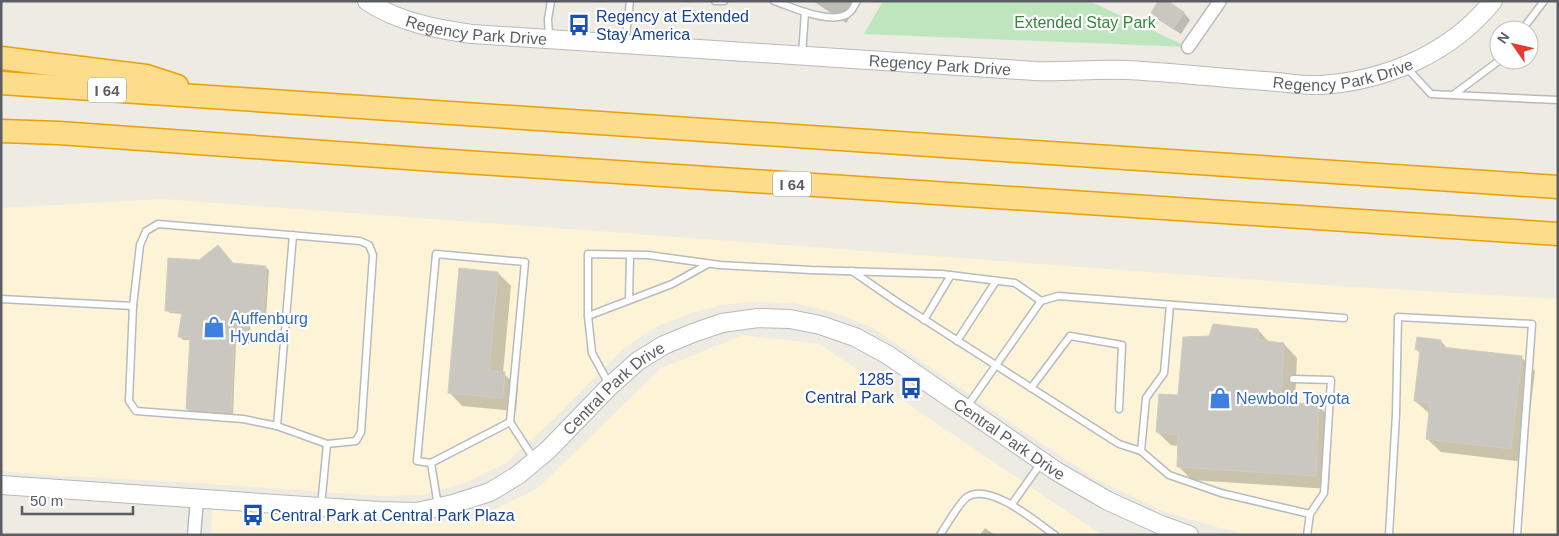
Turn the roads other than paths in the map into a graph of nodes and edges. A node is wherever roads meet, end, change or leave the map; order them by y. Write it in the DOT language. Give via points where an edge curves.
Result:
graph roads {
  1 [pos="367,1"];
  2 [pos="551,1"];
  3 [pos="630,1"];
  4 [pos="715,1"];
  5 [pos="724,1"];
  6 [pos="774,1"];
  7 [pos="857,1"];
  8 [pos="1220,1"];
  9 [pos="1493,1"];
  10 [pos="1544,1"];
  11 [pos="805,12"];
  12 [pos="1530,20"];
  13 [pos="549,39"];
  14 [pos="624,44"];
  15 [pos="1188,47"];
  16 [pos="802,56"];
  17 [pos="1,58"];
  18 [pos="1405,66"];
  19 [pos="1489,68"];
  20 [pos="1,82"];
  21 [pos="1454,95"];
  22 [pos="214,97"];
  23 [pos="1558,100"];
  24 [pos="1,131"];
  25 [pos="1558,187"];
  26 [pos="1558,234"];
  27 [pos="293,235"];
  28 [pos="630,255"];
  29 [pos="709,263"];
  30 [pos="852,271"];
  31 [pos="951,275"];
  32 [pos="996,281"];
  33 [pos="1,299"];
  34 [pos="629,300"];
  35 [pos="1041,301"];
  36 [pos="1170,305"];
  37 [pos="134,306"];
  38 [pos="588,316"];
  39 [pos="1344,318"];
  40 [pos="924,320"];
  41 [pos="957,341"];
  42 [pos="996,366"];
  43 [pos="1292,379"];
  44 [pos="610,386"];
  45 [pos="1031,388"];
  46 [pos="965,409"];
  47 [pos="1119,409"];
  48 [pos="510,422"];
  49 [pos="277,426"];
  50 [pos="327,444"];
  51 [pos="1140,451"];
  52 [pos="535,461"];
  53 [pos="1042,462"];
  54 [pos="431,463"];
  55 [pos="1,485"];
  56 [pos="197,499"];
  57 [pos="1012,504"];
  58 [pos="321,507"];
  59 [pos="438,508"];
  60 [pos="1310,514"];
  61 [pos="194,535"];
  62 [pos="940,535"];
  63 [pos="1055,535"];
  64 [pos="1189,535"];
  65 [pos="1307,535"];
  66 [pos="1389,535"];
  67 [pos="1516,535"];
  1 -- 13 [label="street, Regency Park Drive" via="392,15 441,29"];
  2 -- 13 [label="lane"];
  3 -- 14 [label="lane"];
  4 -- 5 [label="lane"];
  6 -- 11 [label="lane"];
  7 -- 11 [label="lane" via="850,12 838,17 823,18"];
  8 -- 15 [label="street"];
  9 -- 18 [label="street, Regency Park Drive" via="1457,37"];
  10 -- 12 [label="lane"];
  11 -- 16 [label="lane"];
  13 -- 14 [label="street, Regency Park Drive"];
  14 -- 16 [label="street, Regency Park Drive"];
  16 -- 18 [label="street, Regency Park Drive" via="1034,71 1125,70 1319,85 1358,81"];
  17 -- 22 [label="highway" via="146,76"];
  18 -- 21 [label="lane" via="1431,94"];
  19 -- 21 [label="lane"];
  20 -- 22 [label="highway, I 64"];
  21 -- 23 [label="lane"];
  22 -- 25 [label="highway, I 64"];
  24 -- 26 [label="highway, I 64"];
  27 -- 37 [label="lane" via="158,224 146,231 140,245"];
  27 -- 49 [label="lane"];
  27 -- 50 [label="lane" via="360,241 369,245 373,255 361,432 356,441"];
  28 -- 29 [label="lane"];
  28 -- 34 [label="lane"];
  28 -- 38 [label="lane" via="588,254"];
  29 -- 30 [label="lane"];
  29 -- 34 [label="lane" via="672,284"];
  30 -- 31 [label="lane"];
  30 -- 40 [label="lane"];
  31 -- 32 [label="lane"];
  31 -- 40 [label="lane"];
  32 -- 35 [label="lane" via="1015,284"];
  32 -- 41 [label="lane"];
  33 -- 37 [label="lane"];
  34 -- 38 [label="lane"];
  35 -- 36 [label="lane" via="1058,296"];
  35 -- 42 [label="lane"];
  36 -- 39 [label="lane"];
  36 -- 51 [label="lane" via="1164,373 1146,398"];
  37 -- 49 [label="lane" via="129,401 136,411 244,419"];
  38 -- 44 [label="lane" via="592,353"];
  40 -- 41 [label="lane"];
  41 -- 42 [label="lane"];
  42 -- 45 [label="lane"];
  42 -- 46 [label="lane"];
  43 -- 60 [label="lane" via="1331,380 1324,493"];
  44 -- 46 [label="street, Central Park Drive" via="638,361 693,333 722,323 758,318 790,319 855,337 888,355"];
  44 -- 52 [label="street, Central Park Drive"];
  45 -- 47 [label="lane" via="1070,336 1122,345"];
  45 -- 51 [label="lane" via="1119,444"];
  46 -- 53 [label="street, Central Park Drive"];
  48 -- 52 [label="lane"];
  48 -- 54 [label="lane"];
  48 -- 54 [label="lane" via="525,262 436,254 417,461"];
  49 -- 50 [label="lane"];
  50 -- 58 [label="lane"];
  51 -- 60 [label="lane" via="1169,475 1221,493"];
  52 -- 59 [label="street, Central Park Drive" via="490,492"];
  53 -- 57 [label="lane"];
  53 -- 64 [label="street, Central Park Drive" via="1108,501"];
  54 -- 59 [label="lane"];
  55 -- 56 [label="street, Central Park Drive"];
  56 -- 58 [label="street, Central Park Drive"];
  56 -- 61 [label="street"];
  57 -- 62 [label="lane" via="985,494 974,494 965,498"];
  57 -- 63 [label="lane"];
  58 -- 59 [label="street, Central Park Drive" via="417,512"];
  60 -- 65 [label="lane"];
  66 -- 67 [label="lane" via="1398,317 1532,324"];
}
